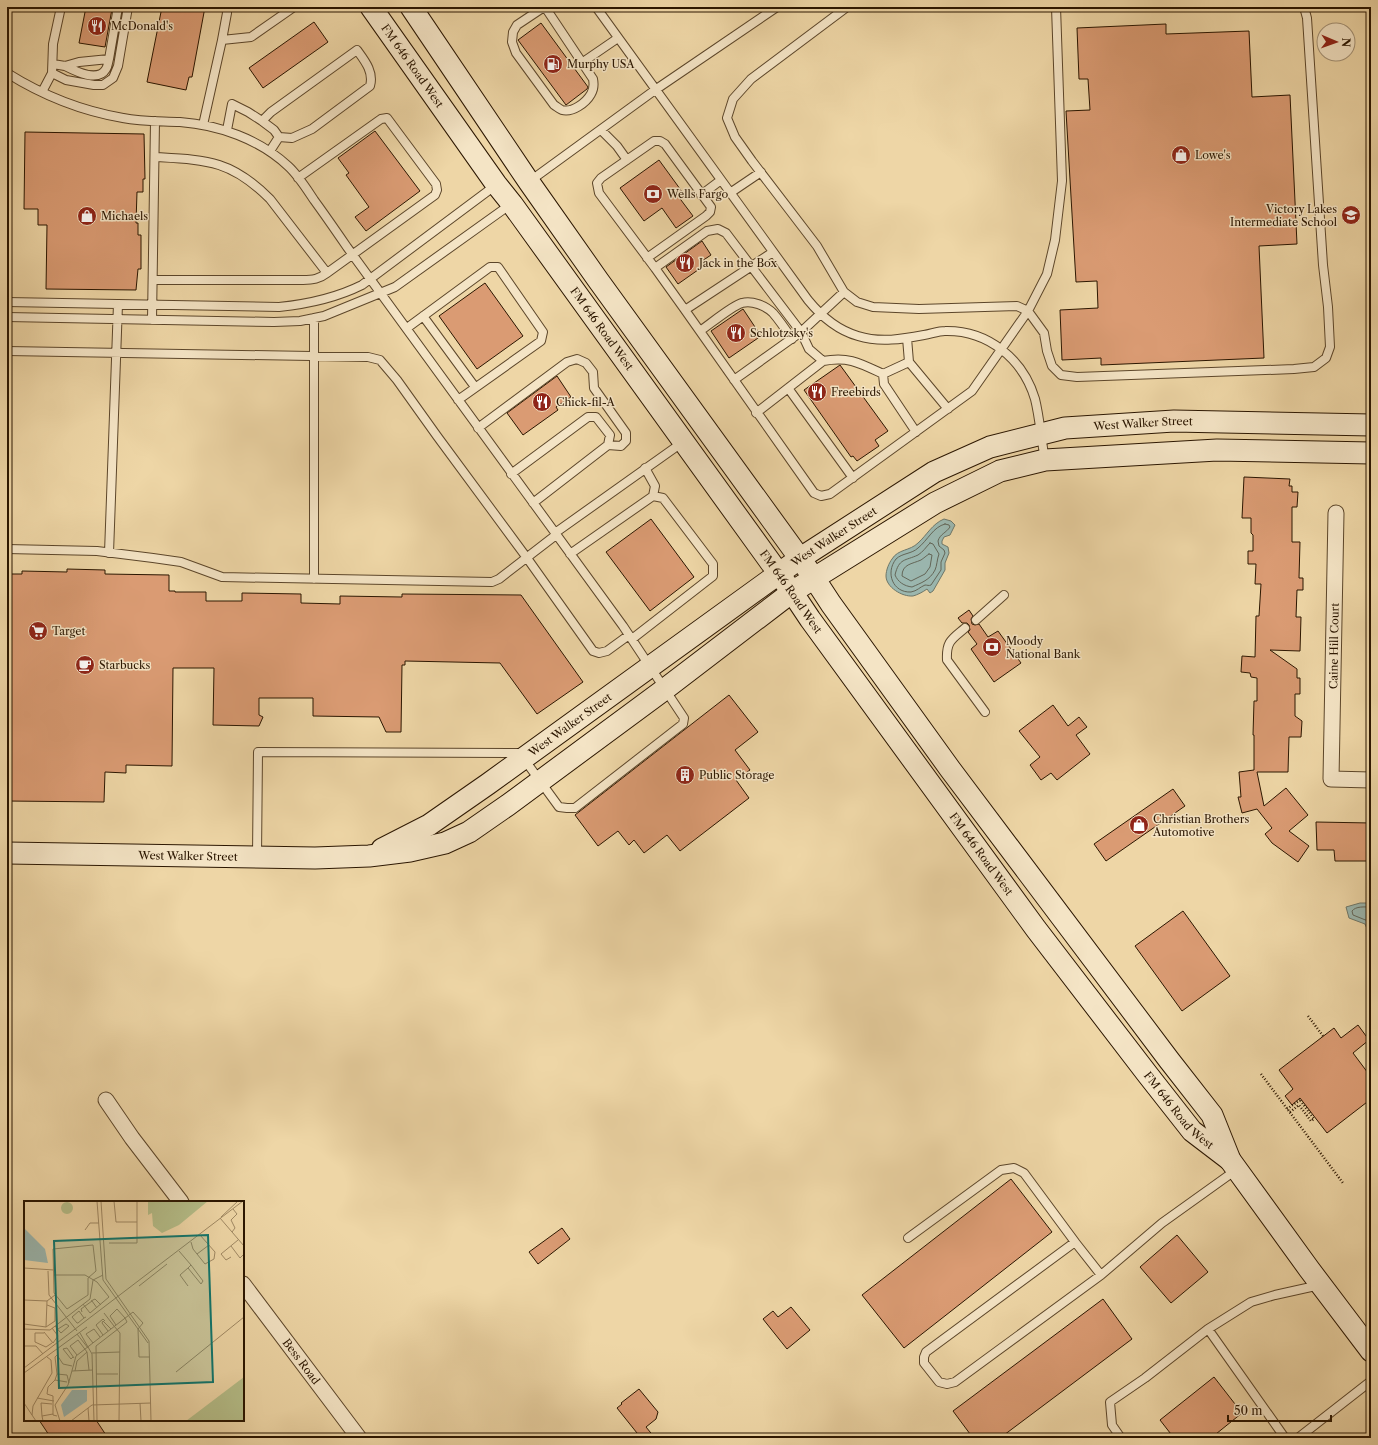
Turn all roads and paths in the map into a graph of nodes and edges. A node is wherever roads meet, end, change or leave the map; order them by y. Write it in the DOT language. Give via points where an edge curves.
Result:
graph roads {
  1 [pos="61,7"];
  2 [pos="118,7"];
  3 [pos="128,7"];
  4 [pos="226,7"];
  5 [pos="294,7"];
  6 [pos="372,7"];
  7 [pos="411,7"];
  8 [pos="545,7"];
  9 [pos="596,7"];
  10 [pos="776,7"];
  11 [pos="847,7"];
  12 [pos="1056,7"];
  13 [pos="1304,7"];
  14 [pos="618,38"];
  15 [pos="222,40"];
  16 [pos="109,60"];
  17 [pos="583,62"];
  18 [pos="53,64"];
  19 [pos="65,66"];
  20 [pos="7,73"];
  21 [pos="52,73"];
  22 [pos="655,90"];
  23 [pos="42,92"];
  24 [pos="156,121"];
  25 [pos="262,122"];
  26 [pos="203,125"];
  27 [pos="227,130"];
  28 [pos="601,130"];
  29 [pos="279,137"];
  30 [pos="270,151"];
  31 [pos="155,157"];
  32 [pos="627,160"];
  33 [pos="760,172"];
  34 [pos="298,178"];
  35 [pos="721,180"];
  36 [pos="529,182"];
  37 [pos="496,184"];
  38 [pos="730,194"];
  39 [pos="701,195"];
  40 [pos="512,204"];
  41 [pos="773,252"];
  42 [pos="353,254"];
  43 [pos="647,258"];
  44 [pos="752,266"];
  45 [pos="655,268"];
  46 [pos="328,273"];
  47 [pos="370,278"];
  48 [pos="153,280"];
  49 [pos="844,292"];
  50 [pos="381,293"];
  51 [pos="7,302"];
  52 [pos="118,304"];
  53 [pos="152,305"];
  54 [pos="685,310"];
  55 [pos="1028,311"];
  56 [pos="820,314"];
  57 [pos="423,316"];
  58 [pos="7,317"];
  59 [pos="314,318"];
  60 [pos="117,319"];
  61 [pos="152,320"];
  62 [pos="407,328"];
  63 [pos="700,331"];
  64 [pos="801,332"];
  65 [pos="907,338"];
  66 [pos="792,339"];
  67 [pos="1001,348"];
  68 [pos="7,351"];
  69 [pos="116,354"];
  70 [pos="314,357"];
  71 [pos="823,361"];
  72 [pos="909,362"];
  73 [pos="883,374"];
  74 [pos="734,380"];
  75 [pos="475,387"];
  76 [pos="788,388"];
  77 [pos="458,400"];
  78 [pos="948,409"];
  79 [pos="756,412"];
  80 [pos="1371,425"];
  81 [pos="478,428"];
  82 [pos="916,432"];
  83 [pos="1040,434"];
  84 [pos="683,441"];
  85 [pos="608,445"];
  86 [pos="1371,453"];
  87 [pos="1045,460"];
  88 [pos="645,468"];
  89 [pos="511,474"];
  90 [pos="854,478"];
  91 [pos="653,496"];
  92 [pos="533,503"];
  93 [pos="1336,513"];
  94 [pos="556,534"];
  95 [pos="7,549"];
  96 [pos="109,553"];
  97 [pos="570,554"];
  98 [pos="527,558"];
  99 [pos="799,559"];
  100 [pos="779,573"];
  101 [pos="814,578"];
  102 [pos="314,579"];
  103 [pos="792,592"];
  104 [pos="1004,595"];
  105 [pos="976,620"];
  106 [pos="965,628"];
  107 [pos="630,637"];
  108 [pos="650,666"];
  109 [pos="665,689"];
  110 [pos="985,712"];
  111 [pos="527,756"];
  112 [pos="1371,780"];
  113 [pos="540,782"];
  114 [pos="7,853"];
  115 [pos="369,856"];
  116 [pos="257,857"];
  117 [pos="1308,1016"];
  118 [pos="1323,1036"];
  119 [pos="1261,1074"];
  120 [pos="106,1100"];
  121 [pos="1289,1111"];
  122 [pos="1233,1165"];
  123 [pos="1343,1183"];
  124 [pos="179,1201"];
  125 [pos="908,1238"];
  126 [pos="1075,1242"];
  127 [pos="1101,1275"];
  128 [pos="244,1285"];
  129 [pos="1321,1285"];
  130 [pos="1208,1329"];
  131 [pos="1371,1351"];
  132 [pos="1371,1381"];
  133 [pos="360,1438"];
  134 [pos="1121,1438"];
  135 [pos="1285,1438"];
  136 [pos="1298,1438"];
  1 -- 18 [label="lane"];
  2 -- 16 [label="lane"];
  3 -- 21 [label="lane" via="118,66 113,78 103,85 94,85 66,80"];
  4 -- 15 [label="lane"];
  5 -- 15 [label="lane" via="251,37"];
  6 -- 37 [label="main road, FM 646 Road West"];
  7 -- 36 [label="main road, FM 646 Road West"];
  8 -- 17 [label="lane"];
  8 -- 17 [label="lane" via="518,25 513,32 512,42 516,53 554,105 561,110 571,110 580,106 591,95 593,79"];
  9 -- 14 [label="lane"];
  10 -- 22 [label="lane"];
  11 -- 33 [label="lane" via="751,79 733,99 727,118 736,137"];
  12 -- 55 [label="lane" via="1062,181 1055,240 1047,274"];
  13 -- 55 [label="lane" via="1307,18 1328,307 1330,347 1326,358 1314,367 1294,369 1078,377 1061,375 1052,366 1044,333"];
  14 -- 17 [label="lane"];
  14 -- 22 [label="lane"];
  15 -- 26 [label="lane"];
  16 -- 19 [label="lane" via="79,62"];
  16 -- 19 [label="lane" via="107,68 96,75 78,73"];
  18 -- 19 [label="lane"];
  18 -- 21 [label="lane"];
  20 -- 23 [label="lane"];
  21 -- 23 [label="lane"];
  22 -- 28 [label="lane"];
  22 -- 35 [label="lane"];
  23 -- 24 [label="lane" via="100,113"];
  24 -- 26 [label="lane"];
  24 -- 31 [label="lane"];
  25 -- 27 [label="lane" via="232,104"];
  25 -- 29 [label="lane"];
  25 -- 29 [label="lane" via="271,112 357,50 368,66 371,75 370,86 312,129 292,138"];
  26 -- 27 [label="lane"];
  27 -- 30 [label="lane"];
  28 -- 32 [label="lane"];
  28 -- 36 [label="lane"];
  29 -- 30 [label="lane"];
  30 -- 34 [label="lane" via="289,166"];
  31 -- 46 [label="lane" via="214,162 241,175 270,199"];
  31 -- 48 [label="lane"];
  32 -- 39 [label="lane" via="654,141 660,141 665,144"];
  32 -- 43 [label="lane" via="601,178 597,183 599,193"];
  33 -- 38 [label="lane"];
  33 -- 49 [label="lane" via="817,246"];
  34 -- 42 [label="lane"];
  34 -- 42 [label="lane" via="381,119 387,118 436,184 435,195"];
  35 -- 38 [label="lane"];
  35 -- 39 [label="lane"];
  36 -- 99 [label="main road, FM 646 Road West"];
  37 -- 40 [label="main road, FM 646 Road West"];
  37 -- 47 [label="lane"];
  38 -- 41 [label="lane"];
  39 -- 43 [label="lane" via="711,207 710,212"];
  40 -- 50 [label="lane" via="395,287"];
  40 -- 84 [label="main road, FM 646 Road West"];
  41 -- 44 [label="lane"];
  41 -- 56 [label="lane"];
  42 -- 46 [label="lane"];
  42 -- 47 [label="lane"];
  43 -- 45 [label="lane"];
  44 -- 45 [label="lane" via="726,233 718,229 707,231"];
  44 -- 54 [label="lane"];
  44 -- 64 [label="lane"];
  45 -- 54 [label="lane"];
  46 -- 48 [label="lane" via="314,280"];
  47 -- 50 [label="lane"];
  47 -- 53 [label="lane" via="348,292 298,305"];
  48 -- 53 [label="lane"];
  49 -- 55 [label="lane" via="857,302 873,307 920,309 1017,306"];
  49 -- 56 [label="lane"];
  50 -- 59 [label="lane"];
  50 -- 62 [label="lane"];
  51 -- 52 [label="lane"];
  52 -- 53 [label="lane"];
  52 -- 60 [label="lane"];
  53 -- 61 [label="lane"];
  54 -- 63 [label="lane"];
  55 -- 67 [label="lane"];
  56 -- 64 [label="lane"];
  56 -- 65 [label="lane" via="859,337 888,340"];
  57 -- 62 [label="lane"];
  57 -- 75 [label="lane"];
  57 -- 75 [label="lane" via="490,267 498,267 543,332 541,341"];
  58 -- 60 [label="lane"];
  59 -- 61 [label="lane" via="274,322"];
  59 -- 70 [label="lane"];
  60 -- 61 [label="lane"];
  60 -- 69 [label="lane"];
  62 -- 77 [label="lane"];
  63 -- 66 [label="lane" via="742,303 750,303 767,308 773,313"];
  63 -- 74 [label="lane"];
  64 -- 66 [label="lane"];
  64 -- 71 [label="lane" via="810,349"];
  65 -- 67 [label="lane" via="944,331 964,332 981,337"];
  65 -- 72 [label="lane"];
  66 -- 74 [label="lane"];
  67 -- 78 [label="lane" via="972,391"];
  67 -- 83 [label="lane" via="1028,382 1035,400"];
  68 -- 69 [label="lane"];
  69 -- 70 [label="lane"];
  69 -- 96 [label="lane"];
  70 -- 98 [label="lane" via="368,357 380,360"];
  70 -- 102 [label="lane"];
  71 -- 73 [label="lane" via="846,359"];
  71 -- 76 [label="lane"];
  72 -- 73 [label="lane"];
  72 -- 78 [label="lane"];
  73 -- 82 [label="lane" via="884,384"];
  74 -- 79 [label="lane"];
  75 -- 77 [label="lane"];
  76 -- 79 [label="lane"];
  76 -- 90 [label="lane"];
  77 -- 81 [label="lane"];
  78 -- 82 [label="lane"];
  79 -- 90 [label="lane" via="814,493 821,496 830,494"];
  80 -- 83 [label="main road, West Walker Street" via="1174,421 1065,428"];
  81 -- 85 [label="lane" via="568,362 577,359 586,363 593,372 594,388 626,433 626,441 621,446"];
  81 -- 89 [label="lane"];
  82 -- 90 [label="lane"];
  83 -- 87 [label="lane"];
  83 -- 99 [label="main road, West Walker Street" via="990,447 934,472"];
  84 -- 88 [label="lane"];
  84 -- 100 [label="main road, FM 646 Road West"];
  85 -- 89 [label="lane" via="610,435 596,417 588,418"];
  85 -- 92 [label="lane"];
  86 -- 87 [label="main road, West Walker Street" via="1217,450"];
  87 -- 101 [label="main road, West Walker Street" via="1000,471 935,503"];
  88 -- 91 [label="lane" via="655,486"];
  88 -- 94 [label="lane"];
  89 -- 92 [label="lane"];
  91 -- 97 [label="lane"];
  91 -- 107 [label="lane" via="663,498 713,564 713,576"];
  92 -- 94 [label="lane"];
  93 -- 112 [label="street, Caine Hill Court" via="1331,779"];
  94 -- 97 [label="lane"];
  94 -- 98 [label="lane"];
  95 -- 96 [label="lane"];
  96 -- 102 [label="lane" via="181,562 222,577"];
  97 -- 107 [label="lane"];
  98 -- 102 [label="lane" via="499,580 492,582"];
  98 -- 107 [label="lane" via="593,651 607,651"];
  99 -- 100 [label="main road, West Walker Street"];
  99 -- 101 [label="main road, FM 646 Road West"];
  100 -- 103 [label="main road, FM 646 Road West"];
  100 -- 108 [label="main road, West Walker Street"];
  101 -- 103 [label="main road, West Walker Street"];
  101 -- 122 [label="main road, FM 646 Road West" via="950,768 1212,1115"];
  103 -- 109 [label="main road, West Walker Street"];
  103 -- 122 [label="main road, FM 646 Road West" via="1036,930 1192,1131"];
  104 -- 105 [label="lane"];
  106 -- 110 [label="lane" via="950,641 946,649 947,660"];
  107 -- 108 [label="lane"];
  108 -- 109 [label="lane"];
  108 -- 111 [label="main road, West Walker Street"];
  109 -- 113 [label="main road, West Walker Street"];
  109 -- 113 [label="lane" via="684,718 683,724 575,808 559,806"];
  111 -- 113 [label="lane"];
  111 -- 115 [label="main road, West Walker Street" via="429,825"];
  111 -- 116 [label="lane" via="258,752"];
  113 -- 115 [label="main road, West Walker Street" via="469,832 444,843 410,851"];
  114 -- 116 [label="main road, West Walker Street"];
  115 -- 116 [label="main road, West Walker Street"];
  117 -- 118 [label="path"];
  119 -- 121 [label="path"];
  120 -- 124 [label="street"];
  121 -- 121 [label="path" via="1301,1100 1314,1119 1311,1121 1299,1105"];
  121 -- 123 [label="path"];
  122 -- 127 [label="lane"];
  122 -- 129 [label="main road, FM 646 Road West"];
  125 -- 126 [label="lane" via="1001,1170 1014,1168 1024,1173"];
  126 -- 127 [label="lane"];
  126 -- 127 [label="lane" via="926,1352 924,1363 939,1382 955,1382"];
  128 -- 133 [label="street, Bess Road"];
  129 -- 130 [label="lane" via="1251,1302"];
  129 -- 131 [label="main road, FM 646 Road West"];
  130 -- 134 [label="lane" via="1110,1402 1112,1425"];
  130 -- 135 [label="lane"];
  132 -- 136 [label="lane"];
}
